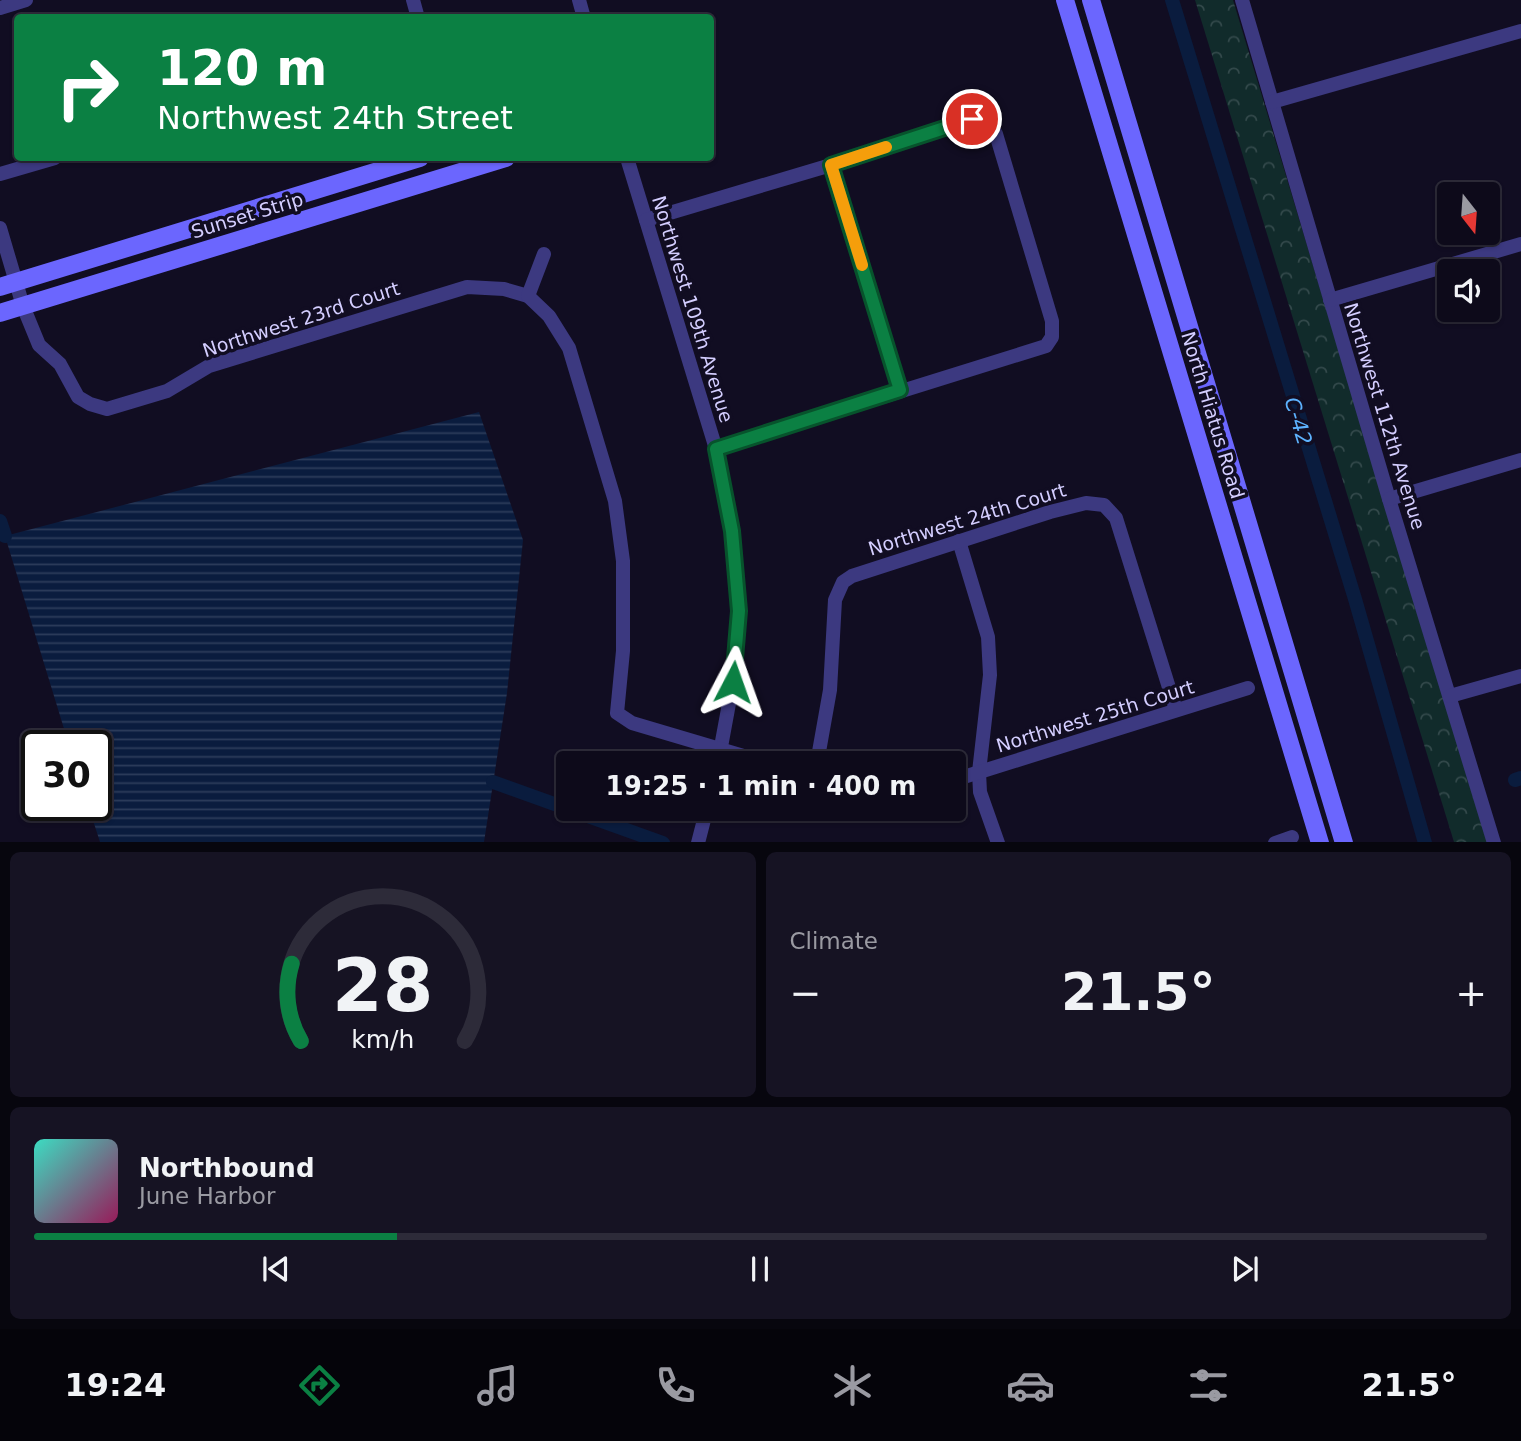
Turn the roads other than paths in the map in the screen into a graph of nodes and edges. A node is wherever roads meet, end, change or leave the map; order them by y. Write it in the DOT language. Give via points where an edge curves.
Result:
graph roads {
  1 [pos="26,0"];
  2 [pos="1065,0"];
  3 [pos="1091,0"];
  4 [pos="1243,0"];
  5 [pos="0,8"];
  6 [pos="1521,31"];
  7 [pos="1272,102"];
  8 [pos="45,161"];
  9 [pos="410,161"];
  10 [pos="484,161"];
  11 [pos="628,161"];
  12 [pos="462,164"];
  13 [pos="831,165"];
  14 [pos="0,174"];
  15 [pos="646,220"];
  16 [pos="0,228"];
  17 [pos="1521,244"];
  18 [pos="544,254"];
  19 [pos="8,285"];
  20 [pos="528,296"];
  21 [pos="1330,300"];
  22 [pos="23,306"];
  23 [pos="0,313"];
  24 [pos="900,390"];
  25 [pos="716,449"];
  26 [pos="1521,460"];
  27 [pos="1390,499"];
  28 [pos="959,541"];
  29 [pos="1521,676"];
  30 [pos="1248,688"];
  31 [pos="1450,696"];
  32 [pos="1176,710"];
  33 [pos="707,751"];
  34 [pos="721,751"];
  35 [pos="819,751"];
  36 [pos="979,772"];
  37 [pos="966,776"];
  38 [pos="704,821"];
  39 [pos="1292,837"];
  40 [pos="698,842"];
  41 [pos="998,842"];
  42 [pos="1275,842"];
  43 [pos="1320,842"];
  44 [pos="1344,842"];
  45 [pos="1494,842"];
  1 -- 5 [label="street"];
  2 -- 43 [label="main road, North Hiatus Road"];
  3 -- 44 [label="main road, North Hiatus Road"];
  4 -- 7 [label="street, Northwest 112th Avenue"];
  6 -- 7 [label="street"];
  7 -- 21 [label="street, Northwest 112th Avenue"];
  8 -- 14 [label="street"];
  9 -- 19 [label="main road, Sunset Strip"];
  10 -- 12 [label="main road, Sunset Strip"];
  11 -- 15 [label="street, Northwest 109th Avenue"];
  12 -- 22 [label="main road, Sunset Strip"];
  13 -- 15 [label="street"];
  13 -- 24 [label="street"];
  13 -- 24 [label="street" via="972,119 987,122 996,134 1052,321 1052,337 1046,346"];
  15 -- 25 [label="street, Northwest 109th Avenue"];
  16 -- 19 [label="street"];
  17 -- 21 [label="street"];
  18 -- 20 [label="street"];
  19 -- 22 [label="street"];
  20 -- 22 [label="street, Northwest 23rd Court" via="467,287 209,366 167,391 107,409 78,397 60,364 39,345"];
  20 -- 33 [label="street" via="550,316 569,348 615,501 623,561 623,651 617,713"];
  21 -- 27 [label="street, Northwest 112th Avenue"];
  22 -- 23 [label="main road, Sunset Strip"];
  24 -- 25 [label="street"];
  25 -- 34 [label="street, Northwest 109th Avenue" via="732,531 739,611"];
  26 -- 27 [label="street"];
  27 -- 31 [label="street, Northwest 112th Avenue"];
  28 -- 32 [label="street, Northwest 24th Court" via="1086,503 1104,505 1116,518"];
  28 -- 35 [label="street, Northwest 24th Court" via="843,582 835,600 830,690"];
  28 -- 36 [label="street" via="988,637 990,676"];
  29 -- 31 [label="street"];
  30 -- 32 [label="street, Northwest 25th Court"];
  31 -- 45 [label="street, Northwest 112th Avenue"];
  32 -- 36 [label="street, Northwest 25th Court"];
  36 -- 37 [label="street, Northwest 25th Court"];
  36 -- 41 [label="street" via="979,792"];
  38 -- 40 [label="street"];
  39 -- 42 [label="street"];
}
